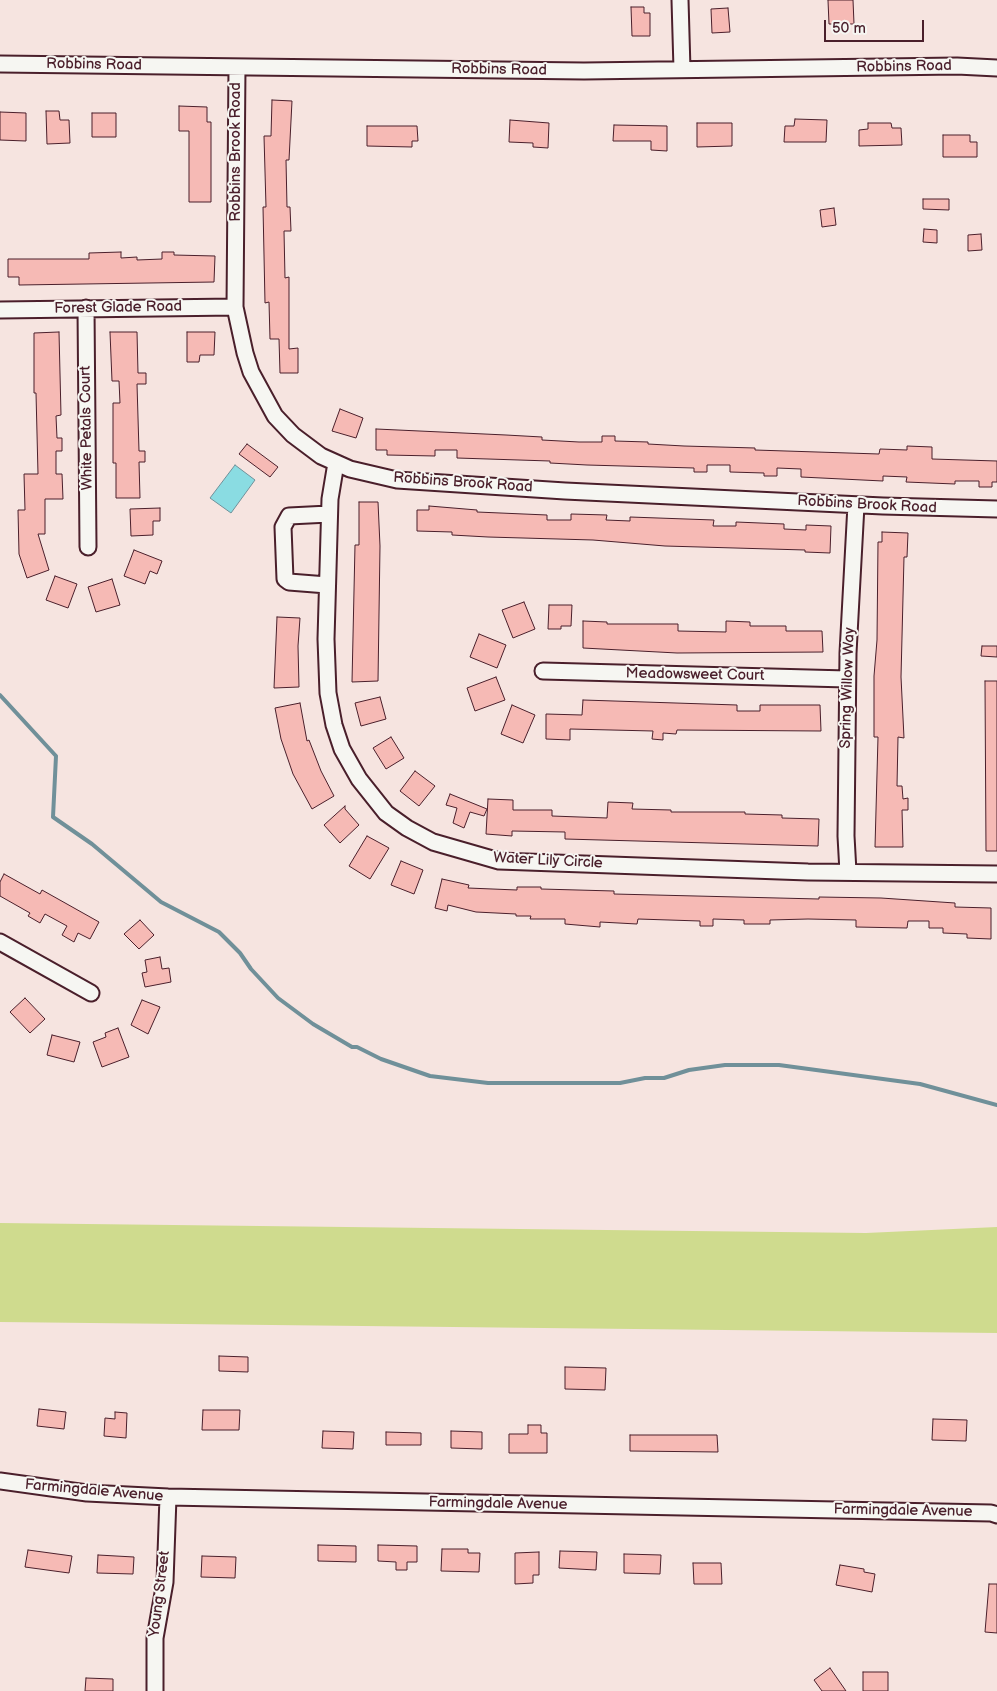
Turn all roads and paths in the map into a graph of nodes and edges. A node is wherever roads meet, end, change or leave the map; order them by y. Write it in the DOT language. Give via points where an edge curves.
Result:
graph roads {
  1 [pos="680,0"];
  2 [pos="0,64"];
  3 [pos="237,67"];
  4 [pos="997,68"];
  5 [pos="682,69"];
  6 [pos="235,306"];
  7 [pos="86,308"];
  8 [pos="0,310"];
  9 [pos="336,463"];
  10 [pos="856,505"];
  11 [pos="997,509"];
  12 [pos="329,514"];
  13 [pos="88,547"];
  14 [pos="327,585"];
  15 [pos="544,671"];
  16 [pos="847,678"];
  17 [pos="848,872"];
  18 [pos="997,874"];
  19 [pos="0,942"];
  20 [pos="91,993"];
  21 [pos="0,1481"];
  22 [pos="168,1497"];
  23 [pos="997,1515"];
  24 [pos="155,1691"];
  1 -- 5 [label="street"];
  2 -- 3 [label="street, Robbins Road"];
  3 -- 5 [label="street, Robbins Road"];
  3 -- 6 [label="street, Robbins Brook Road"];
  4 -- 5 [label="street, Robbins Road"];
  6 -- 7 [label="street, Forest Glade Road"];
  6 -- 9 [label="street, Robbins Brook Road" via="250,372 275,416 320,456"];
  7 -- 8 [label="street, Forest Glade Road"];
  7 -- 13 [label="street, White Petals Court"];
  9 -- 10 [label="street, Robbins Brook Road" via="396,480"];
  9 -- 12 [label="street, Water Lily Circle"];
  10 -- 11 [label="street, Robbins Brook Road"];
  10 -- 16 [label="street, Spring Willow Way"];
  12 -- 14 [label="street, Water Lily Circle"];
  12 -- 14 [label="street" via="289,516 282,527 285,580"];
  14 -- 17 [label="street, Water Lily Circle" via="328,693 342,749 386,813 407,828 433,842 499,861"];
  15 -- 16 [label="street, Meadowsweet Court"];
  16 -- 17 [label="street, Spring Willow Way"];
  17 -- 18 [label="street, Water Lily Circle"];
  19 -- 20 [label="street"];
  21 -- 22 [label="street, Farmingdale Avenue" via="87,1493"];
  22 -- 23 [label="street, Farmingdale Avenue"];
  22 -- 24 [label="street, Young Street" via="165,1582 154,1638"];
}
